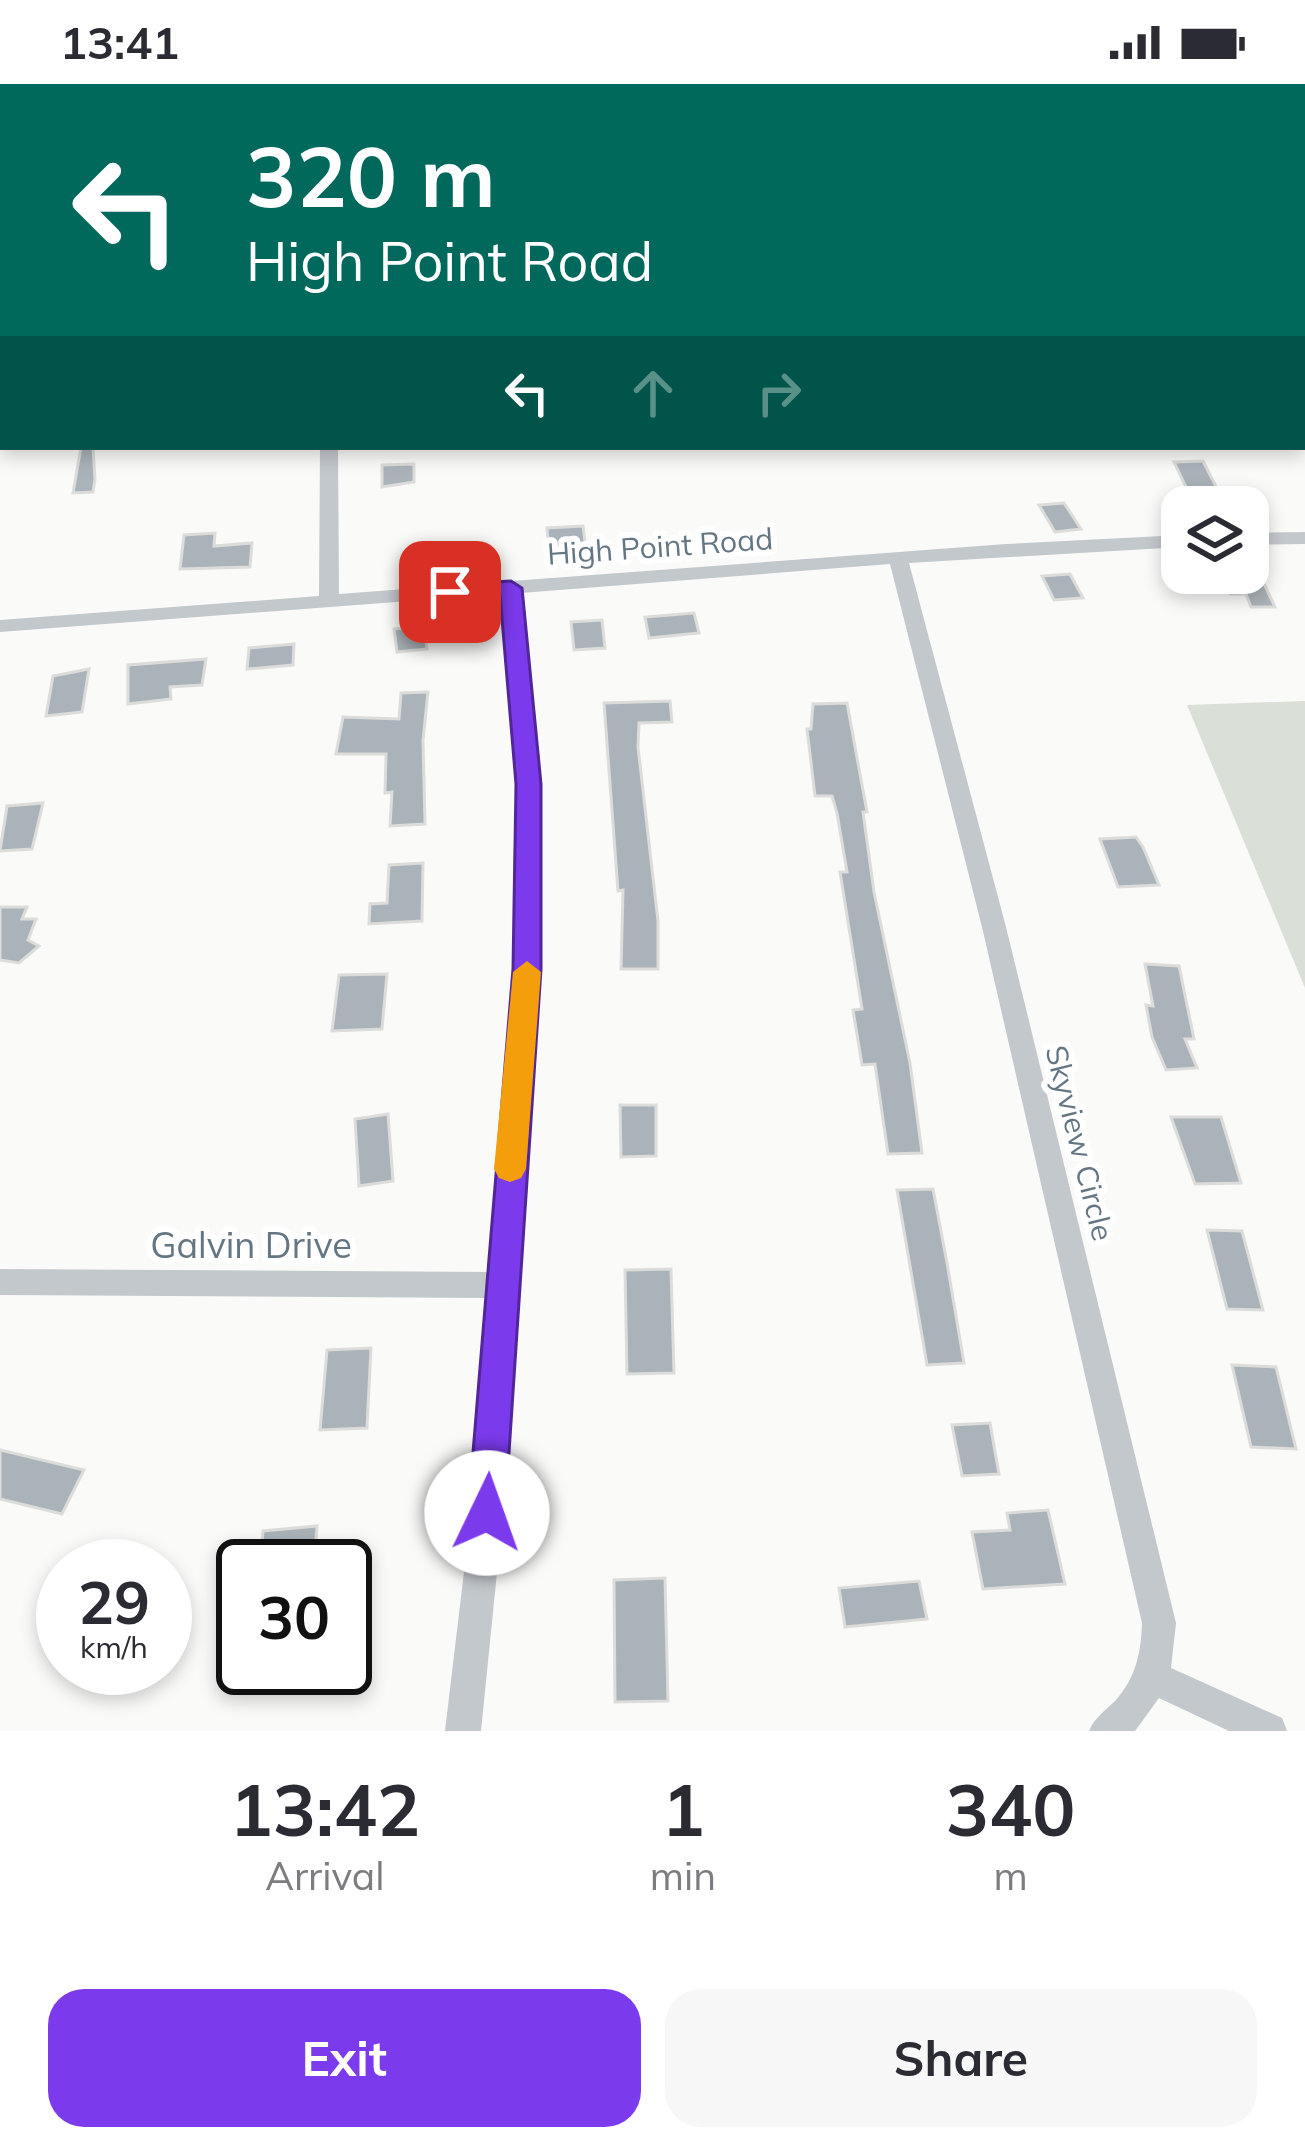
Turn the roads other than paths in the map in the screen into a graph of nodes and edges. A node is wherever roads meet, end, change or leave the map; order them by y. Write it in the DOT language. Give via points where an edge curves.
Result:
graph roads {
  1 [pos="329,450"];
  2 [pos="1305,538"];
  3 [pos="1269,539"];
  4 [pos="1161,543"];
  5 [pos="898,558"];
  6 [pos="511,588"];
  7 [pos="328,601"];
  8 [pos="0,626"];
  9 [pos="0,1282"];
  10 [pos="501,1285"];
  11 [pos="1152,1677"];
  12 [pos="463,1731"];
  13 [pos="1107,1731"];
  14 [pos="1269,1731"];
  1 -- 7 [label="street"];
  2 -- 3 [label="street"];
  4 -- 5 [label="street, High Point Road"];
  5 -- 6 [label="street, High Point Road"];
  5 -- 11 [label="street, Skyview Circle" via="1151,1579 1160,1650"];
  6 -- 7 [label="street, High Point Road"];
  6 -- 10 [label="street" via="530,856"];
  7 -- 8 [label="street, High Point Road"];
  9 -- 10 [label="street, Galvin Drive"];
  10 -- 12 [label="street"];
  11 -- 13 [label="street"];
  11 -- 14 [label="street"];
}
